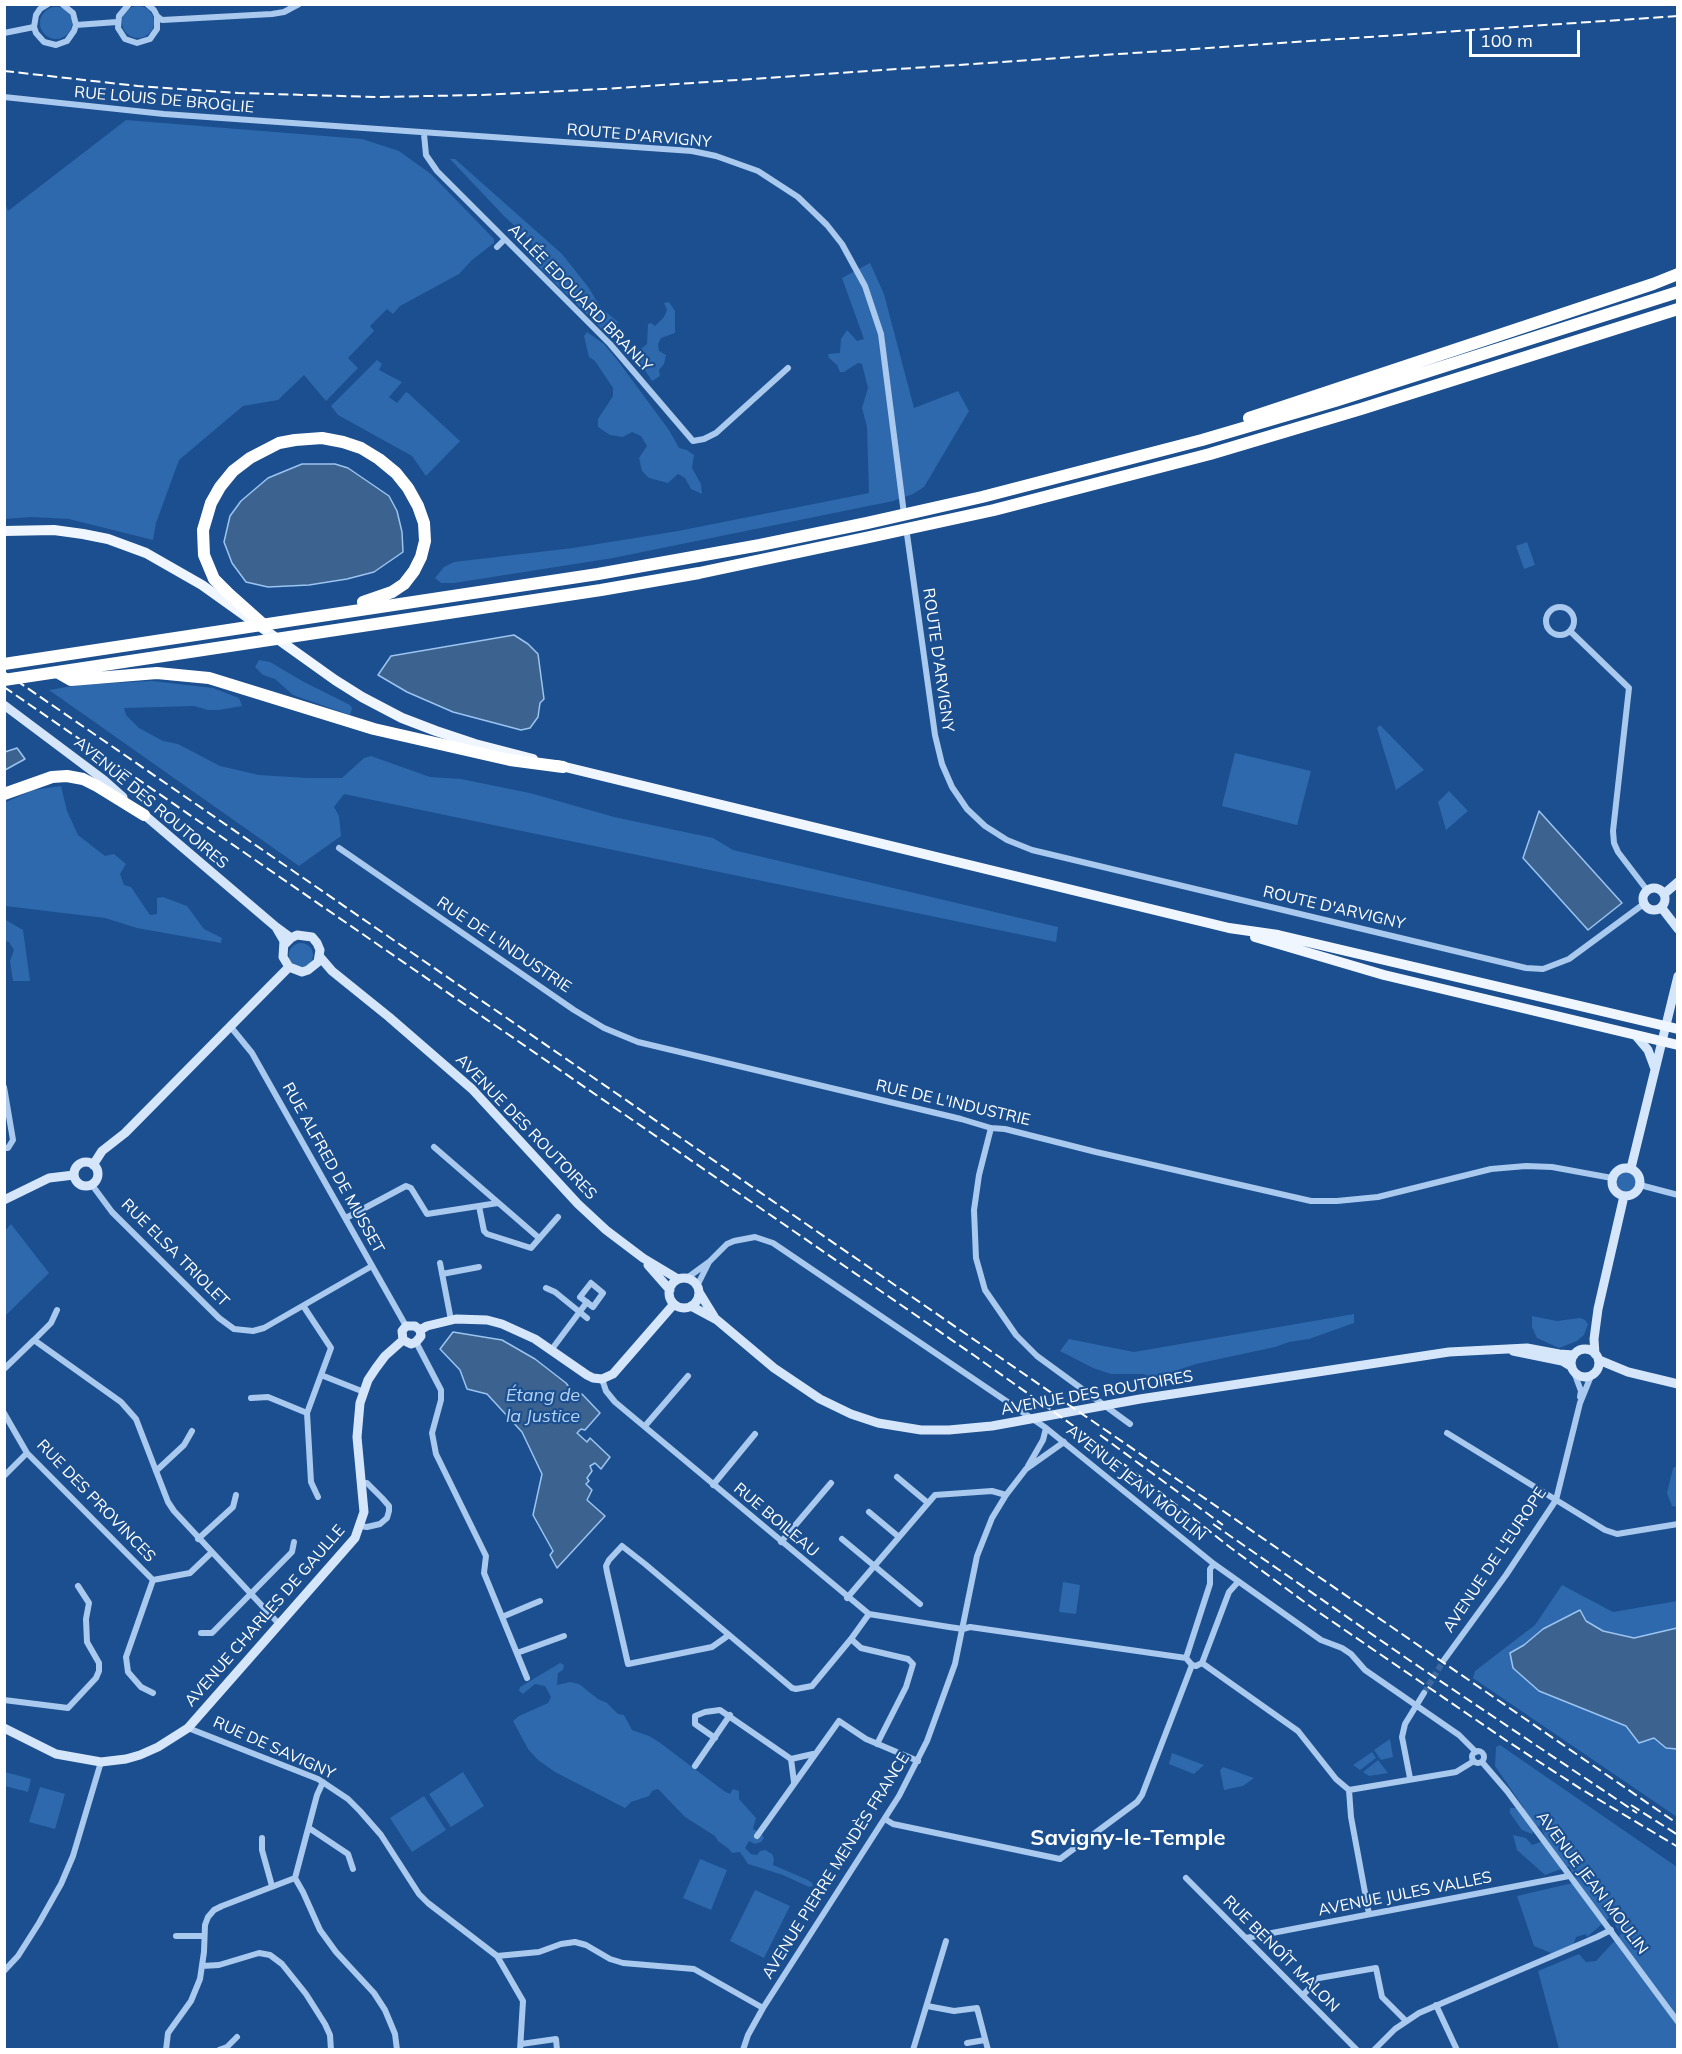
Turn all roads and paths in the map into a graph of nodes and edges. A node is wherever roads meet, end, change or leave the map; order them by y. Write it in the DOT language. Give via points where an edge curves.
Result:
graph roads {
  1 [pos="48,4"];
  2 [pos="62,4"];
  3 [pos="129,4"];
  4 [pos="147,4"];
  5 [pos="299,4"];
  6 [pos="157,16"];
  7 [pos="117,22"];
  8 [pos="76,25"];
  9 [pos="34,27"];
  10 [pos="4,33"];
  11 [pos="4,98"];
  12 [pos="424,134"];
  13 [pos="505,239"];
  14 [pos="497,247"];
  15 [pos="1677,274"];
  16 [pos="1677,292"];
  17 [pos="1677,309"];
  18 [pos="788,368"];
  19 [pos="1202,440"];
  20 [pos="4,531"];
  21 [pos="340,613"];
  22 [pos="1570,631"];
  23 [pos="287,646"];
  24 [pos="4,664"];
  25 [pos="54,673"];
  26 [pos="4,680"];
  27 [pos="4,705"];
  28 [pos="563,766"];
  29 [pos="4,794"];
  30 [pos="144,815"];
  31 [pos="339,848"];
  32 [pos="1677,882"];
  33 [pos="1647,891"];
  34 [pos="1664,894"];
  35 [pos="1645,903"];
  36 [pos="1661,907"];
  37 [pos="1229,928"];
  38 [pos="1677,929"];
  39 [pos="287,941"];
  40 [pos="320,957"];
  41 [pos="314,967"];
  42 [pos="290,968"];
  43 [pos="332,971"];
  44 [pos="1677,976"];
  45 [pos="230,1026"];
  46 [pos="1672,1028"];
  47 [pos="1637,1037"];
  48 [pos="1663,1042"];
  49 [pos="1677,1045"];
  50 [pos="1655,1069"];
  51 [pos="4,1087"];
  52 [pos="991,1128"];
  53 [pos="434,1147"];
  54 [pos="4,1148"];
  55 [pos="93,1165"];
  56 [pos="1630,1168"];
  57 [pos="74,1175"];
  58 [pos="1612,1178"];
  59 [pos="92,1185"];
  60 [pos="1640,1185"];
  61 [pos="1677,1195"];
  62 [pos="1624,1196"];
  63 [pos="4,1200"];
  64 [pos="498,1203"];
  65 [pos="479,1206"];
  66 [pos="558,1217"];
  67 [pos="346,1218"];
  68 [pos="539,1238"];
  69 [pos="643,1258"];
  70 [pos="709,1262"];
  71 [pos="440,1263"];
  72 [pos="372,1266"];
  73 [pos="479,1267"];
  74 [pos="442,1274"];
  75 [pos="683,1279"];
  76 [pos="546,1288"];
  77 [pos="698,1289"];
  78 [pos="670,1290"];
  79 [pos="587,1302"];
  80 [pos="674,1304"];
  81 [pos="304,1306"];
  82 [pos="691,1306"];
  83 [pos="1598,1309"];
  84 [pos="57,1310"];
  85 [pos="580,1312"];
  86 [pos="587,1318"];
  87 [pos="451,1320"];
  88 [pos="717,1320"];
  89 [pos="406,1326"];
  90 [pos="420,1330"];
  91 [pos="34,1340"];
  92 [pos="403,1340"];
  93 [pos="416,1342"];
  94 [pos="552,1350"];
  95 [pos="1511,1350"];
  96 [pos="1577,1353"];
  97 [pos="1597,1357"];
  98 [pos="4,1369"];
  99 [pos="1573,1369"];
  100 [pos="1628,1372"];
  101 [pos="1594,1374"];
  102 [pos="321,1375"];
  103 [pos="688,1376"];
  104 [pos="602,1378"];
  105 [pos="1677,1384"];
  106 [pos="364,1392"];
  107 [pos="251,1398"];
  108 [pos="1580,1403"];
  109 [pos="4,1413"];
  110 [pos="307,1413"];
  111 [pos="1130,1424"];
  112 [pos="645,1426"];
  113 [pos="1046,1428"];
  114 [pos="192,1431"];
  115 [pos="1447,1433"];
  116 [pos="755,1434"];
  117 [pos="1064,1442"];
  118 [pos="27,1453"];
  119 [pos="1026,1469"];
  120 [pos="156,1471"];
  121 [pos="4,1476"];
  122 [pos="897,1477"];
  123 [pos="362,1483"];
  124 [pos="831,1483"];
  125 [pos="713,1485"];
  126 [pos="236,1495"];
  127 [pos="1006,1495"];
  128 [pos="318,1497"];
  129 [pos="1556,1500"];
  130 [pos="928,1503"];
  131 [pos="869,1512"];
  132 [pos="1677,1524"];
  133 [pos="360,1526"];
  134 [pos="900,1537"];
  135 [pos="198,1539"];
  136 [pos="842,1539"];
  137 [pos="294,1542"];
  138 [pos="781,1542"];
  139 [pos="212,1553"];
  140 [pos="1214,1564"];
  141 [pos="874,1566"];
  142 [pos="153,1580"];
  143 [pos="1238,1582"];
  144 [pos="78,1586"];
  145 [pos="250,1594"];
  146 [pos="847,1598"];
  147 [pos="540,1601"];
  148 [pos="920,1604"];
  149 [pos="869,1614"];
  150 [pos="502,1617"];
  151 [pos="279,1624"];
  152 [pos="963,1629"];
  153 [pos="201,1633"];
  154 [pos="729,1635"];
  155 [pos="564,1636"];
  156 [pos="851,1639"];
  157 [pos="517,1653"];
  158 [pos="1186,1658"];
  159 [pos="1444,1660"];
  160 [pos="1202,1663"];
  161 [pos="1192,1665"];
  162 [pos="527,1678"];
  163 [pos="153,1693"];
  164 [pos="1424,1693"];
  165 [pos="4,1700"];
  166 [pos="730,1715"];
  167 [pos="4,1728"];
  168 [pos="188,1728"];
  169 [pos="715,1738"];
  170 [pos="877,1744"];
  171 [pos="1476,1752"];
  172 [pos="814,1754"];
  173 [pos="791,1759"];
  174 [pos="918,1761"];
  175 [pos="1474,1761"];
  176 [pos="101,1762"];
  177 [pos="1482,1762"];
  178 [pos="695,1766"];
  179 [pos="1410,1778"];
  180 [pos="323,1782"];
  181 [pos="794,1783"];
  182 [pos="1349,1790"];
  183 [pos="885,1819"];
  184 [pos="309,1828"];
  185 [pos="757,1836"];
  186 [pos="262,1838"];
  187 [pos="353,1869"];
  188 [pos="1569,1876"];
  189 [pos="295,1878"];
  190 [pos="1186,1878"];
  191 [pos="272,1886"];
  192 [pos="1369,1914"];
  193 [pos="1611,1930"];
  194 [pos="176,1936"];
  195 [pos="204,1936"];
  196 [pos="1246,1938"];
  197 [pos="946,1941"];
  198 [pos="497,1956"];
  199 [pos="202,1966"];
  200 [pos="4,1971"];
  201 [pos="1303,1995"];
  202 [pos="1436,2005"];
  203 [pos="927,2006"];
  204 [pos="763,2008"];
  205 [pos="1406,2021"];
  206 [pos="1677,2022"];
  207 [pos="237,2037"];
  208 [pos="986,2040"];
  209 [pos="967,2043"];
  210 [pos="520,2047"];
  211 [pos="166,2049"];
  212 [pos="219,2049"];
  213 [pos="332,2049"];
  214 [pos="396,2049"];
  215 [pos="557,2049"];
  216 [pos="743,2049"];
  217 [pos="914,2049"];
  218 [pos="988,2049"];
  219 [pos="1357,2049"];
  220 [pos="1374,2049"];
  221 [pos="1457,2049"];
  1 -- 9 [label="street" via="36,15"];
  2 -- 8 [label="street" via="73,13"];
  3 -- 7 [label="street"];
  4 -- 6 [label="street"];
  5 -- 6 [label="street" via="272,14 162,20"];
  6 -- 7 [label="street" via="154,35 144,42 125,39"];
  7 -- 8 [label="street"];
  8 -- 9 [label="street" via="67,41 56,45 44,42"];
  9 -- 10 [label="street"];
  11 -- 12 [label="street, RUE LOUIS DE BROGLIE" via="120,111"];
  12 -- 13 [label="street, ALLÉE EDOUARD BRANLY" via="426,155 437,171"];
  12 -- 35 [label="street, ROUTE D'ARVIGNY" via="692,151 716,156 758,171 798,197 842,244 866,286 881,334 900,491 942,764 967,809 985,826 1019,846 1526,968 1543,969 1569,960"];
  13 -- 14 [label="street"];
  13 -- 18 [label="street, ALLÉE EDOUARD BRANLY" via="610,344 693,441 716,433"];
  15 -- 19 [label="highway" via="1240,421"];
  16 -- 19 [label="highway"];
  17 -- 25 [label="highway" via="1232,448 994,510 699,573"];
  19 -- 21 [label="highway" via="982,497 760,545"];
  20 -- 23 [label="main road" via="69,531 139,550 192,579"];
  21 -- 23 [label="highway" via="350,605 392,592 414,571 422,557 424,541 424,523 418,506 396,473 361,448 322,438 279,443 250,458 226,479 204,520 202,538 214,579"];
  21 -- 24 [label="highway"];
  22 -- 22 [label="street" via="1574,622 1571,612 1558,606 1550,611 1545,620 1551,632 1563,635"];
  22 -- 33 [label="street" via="1629,688 1614,843"];
  23 -- 28 [label="main road" via="342,685 402,718 475,744"];
  25 -- 26 [label="highway"];
  25 -- 28 [label="highway" via="71,680 157,673 209,678 374,729 510,760"];
  27 -- 30 [label="street, AVENUE DES ROUTOIRES"];
  28 -- 37 [label="main road"];
  29 -- 30 [label="highway" via="52,777 67,776 97,786"];
  30 -- 39 [label="street, AVENUE DES ROUTOIRES" via="276,927"];
  31 -- 52 [label="street, RUE DE L'INDUSTRIE" via="604,1028 638,1042"];
  32 -- 34 [label="street"];
  33 -- 34 [label="street" via="1656,888"];
  33 -- 35 [label="street"];
  34 -- 36 [label="street"];
  35 -- 36 [label="street" via="1652,909"];
  36 -- 38 [label="street"];
  37 -- 46 [label="main road" via="1278,935"];
  37 -- 47 [label="main road" via="1384,975"];
  39 -- 40 [label="street, AVENUE DES ROUTOIRES" via="297,934 312,937"];
  39 -- 42 [label="street, AVENUE DES ROUTOIRES" via="283,957"];
  40 -- 41 [label="street"];
  40 -- 43 [label="street, AVENUE DES ROUTOIRES"];
  41 -- 42 [label="street, AVENUE DES ROUTOIRES" via="302,972"];
  41 -- 43 [label="street, AVENUE DES ROUTOIRES"];
  42 -- 45 [label="street"];
  43 -- 69 [label="street, AVENUE DES ROUTOIRES" via="458,1076 578,1204"];
  44 -- 46 [label="street"];
  45 -- 55 [label="street" via="125,1133 102,1151"];
  45 -- 67 [label="street, RUE ALFRED DE MUSSET" via="252,1053"];
  46 -- 48 [label="street"];
  47 -- 48 [label="main road"];
  47 -- 50 [label="street" via="1648,1050"];
  48 -- 49 [label="main road"];
  48 -- 50 [label="street"];
  50 -- 56 [label="street"];
  51 -- 54 [label="street" via="13,1140"];
  52 -- 58 [label="street, RUE DE L'INDUSTRIE" via="1311,1200 1378,1197 1491,1169 1526,1166"];
  52 -- 111 [label="street" via="974,1206 976,1258 990,1298 1007,1324 1037,1356"];
  53 -- 64 [label="street"];
  55 -- 57 [label="street" via="82,1163"];
  55 -- 59 [label="street" via="98,1175"];
  56 -- 58 [label="street" via="1621,1168"];
  56 -- 60 [label="street" via="1638,1174"];
  57 -- 59 [label="street" via="80,1185"];
  57 -- 63 [label="street" via="49,1178"];
  58 -- 62 [label="street" via="1614,1190"];
  59 -- 81 [label="street, RUE ELSA TRIOLET" via="112,1212 228,1326 243,1331 264,1328"];
  60 -- 61 [label="street"];
  60 -- 62 [label="street" via="1634,1194"];
  62 -- 83 [label="street"];
  64 -- 65 [label="street"];
  64 -- 68 [label="street"];
  65 -- 67 [label="street" via="427,1215 406,1186"];
  65 -- 68 [label="street" via="487,1234 531,1248"];
  66 -- 68 [label="street"];
  67 -- 72 [label="street, RUE ALFRED DE MUSSET"];
  69 -- 75 [label="street, AVENUE DES ROUTOIRES"];
  69 -- 78 [label="street, AVENUE DES ROUTOIRES"];
  70 -- 75 [label="street, AVENUE JEAN MOULIN"];
  70 -- 77 [label="street"];
  70 -- 113 [label="street, AVENUE JEAN MOULIN" via="734,1241 755,1237 768,1240"];
  71 -- 74 [label="street"];
  72 -- 81 [label="street, RUE ELSA TRIOLET"];
  72 -- 89 [label="street, RUE ALFRED DE MUSSET"];
  73 -- 74 [label="street"];
  74 -- 87 [label="street"];
  75 -- 77 [label="street, AVENUE DES ROUTOIRES"];
  75 -- 78 [label="street" via="674,1282"];
  76 -- 85 [label="street"];
  77 -- 82 [label="street" via="697,1300"];
  77 -- 88 [label="street, AVENUE DES ROUTOIRES"];
  78 -- 80 [label="street, AVENUE DES ROUTOIRES"];
  79 -- 85 [label="street"];
  80 -- 82 [label="street, AVENUE DES ROUTOIRES"];
  80 -- 104 [label="street" via="613,1374"];
  81 -- 102 [label="street" via="331,1348"];
  82 -- 88 [label="street, AVENUE DES ROUTOIRES"];
  83 -- 96 [label="street"];
  83 -- 97 [label="street" via="1594,1339"];
  84 -- 91 [label="street" via="51,1323"];
  85 -- 86 [label="street"];
  85 -- 94 [label="street"];
  87 -- 90 [label="street"];
  87 -- 94 [label="street" via="471,1318 502,1324"];
  88 -- 95 [label="street, AVENUE DES ROUTOIRES" via="820,1399 878,1423 921,1430 992,1426 1449,1352"];
  89 -- 90 [label="street"];
  89 -- 92 [label="street"];
  90 -- 93 [label="street"];
  91 -- 98 [label="street"];
  91 -- 120 [label="street" via="128,1408"];
  92 -- 93 [label="street"];
  92 -- 106 [label="street, AVENUE CHARLES DE GAULLE" via="385,1356"];
  93 -- 150 [label="street" via="441,1390 432,1433 436,1454 486,1556 483,1573"];
  94 -- 104 [label="street" via="587,1375"];
  95 -- 96 [label="street, AVENUE DES ROUTOIRES"];
  95 -- 99 [label="street, AVENUE DES ROUTOIRES" via="1562,1361"];
  96 -- 97 [label="street" via="1588,1350"];
  96 -- 99 [label="street"];
  97 -- 100 [label="street"];
  97 -- 101 [label="street"];
  99 -- 101 [label="street" via="1582,1377"];
  99 -- 108 [label="street, AVENUE DE L'EUROPE" via="1581,1391"];
  100 -- 101 [label="street"];
  100 -- 105 [label="street"];
  101 -- 108 [label="street, AVENUE DE L'EUROPE"];
  102 -- 106 [label="street"];
  102 -- 110 [label="street"];
  103 -- 112 [label="street"];
  104 -- 112 [label="street, RUE BOILEAU" via="609,1396"];
  106 -- 123 [label="street, AVENUE CHARLES DE GAULLE" via="357,1425"];
  107 -- 110 [label="street" via="268,1397"];
  108 -- 129 [label="street, AVENUE DE L'EUROPE"];
  109 -- 118 [label="street, RUE DES PROVINCES"];
  110 -- 128 [label="street" via="311,1482"];
  112 -- 125 [label="street, RUE BOILEAU"];
  113 -- 117 [label="street, AVENUE JEAN MOULIN"];
  113 -- 119 [label="street"];
  114 -- 120 [label="street" via="184,1445"];
  115 -- 129 [label="street"];
  116 -- 125 [label="street"];
  117 -- 119 [label="street, AVENUE PIERRE MENDÈS FRANCE"];
  117 -- 140 [label="street, AVENUE JEAN MOULIN"];
  118 -- 121 [label="street"];
  118 -- 142 [label="street, RUE DES PROVINCES"];
  119 -- 127 [label="street, AVENUE PIERRE MENDÈS FRANCE"];
  120 -- 135 [label="street" via="168,1502"];
  122 -- 130 [label="street"];
  123 -- 133 [label="street, AVENUE CHARLES DE GAULLE" via="364,1505"];
  123 -- 133 [label="street" via="382,1498 389,1511 380,1524"];
  124 -- 138 [label="street"];
  125 -- 138 [label="street, RUE BOILEAU"];
  126 -- 135 [label="street" via="233,1507"];
  127 -- 130 [label="street" via="992,1491 935,1495"];
  127 -- 152 [label="street, AVENUE PIERRE MENDÈS FRANCE" via="977,1556"];
  129 -- 132 [label="street" via="1617,1534"];
  129 -- 159 [label="street, AVENUE DE L'EUROPE"];
  130 -- 134 [label="street"];
  131 -- 134 [label="street"];
  133 -- 151 [label="street, AVENUE CHARLES DE GAULLE" via="355,1538"];
  134 -- 141 [label="street"];
  135 -- 139 [label="street"];
  136 -- 141 [label="street"];
  137 -- 145 [label="street" via="292,1552"];
  138 -- 146 [label="street, RUE BOILEAU"];
  139 -- 142 [label="street, RUE DES PROVINCES" via="190,1573"];
  139 -- 145 [label="street"];
  140 -- 143 [label="street, AVENUE JEAN MOULIN"];
  140 -- 158 [label="street"];
  141 -- 146 [label="street"];
  141 -- 148 [label="street"];
  142 -- 163 [label="street" via="126,1657 128,1672 141,1687"];
  143 -- 160 [label="street" via="1228,1593"];
  143 -- 171 [label="street, AVENUE JEAN MOULIN" via="1321,1640 1342,1648 1365,1670 1459,1735"];
  144 -- 165 [label="street" via="89,1603 87,1642 99,1663 96,1678 68,1708"];
  145 -- 151 [label="street"];
  145 -- 153 [label="street" via="212,1633"];
  146 -- 149 [label="street, RUE BOILEAU"];
  147 -- 150 [label="street"];
  149 -- 152 [label="street, RUE BOILEAU"];
  149 -- 156 [label="street"];
  150 -- 157 [label="street"];
  151 -- 168 [label="street, AVENUE CHARLES DE GAULLE"];
  152 -- 158 [label="street, RUE BOILEAU"];
  152 -- 174 [label="street, AVENUE PIERRE MENDÈS FRANCE" via="938,1715"];
  154 -- 154 [label="street" via="622,1546 606,1566 628,1664 712,1647"];
  154 -- 156 [label="street" via="796,1689 812,1686"];
  155 -- 157 [label="street"];
  156 -- 170 [label="street" via="861,1648 908,1659 913,1664 900,1701"];
  157 -- 162 [label="street"];
  158 -- 161 [label="street"];
  160 -- 161 [label="street"];
  160 -- 182 [label="street" via="1298,1731"];
  161 -- 183 [label="street" via="1142,1795 1060,1859 893,1824"];
  164 -- 179 [label="street" via="1405,1724 1402,1737"];
  166 -- 169 [label="street"];
  166 -- 169 [label="street" via="720,1710 695,1716 695,1724"];
  166 -- 173 [label="street"];
  167 -- 176 [label="street, AVENUE CHARLES DE GAULLE" via="56,1754"];
  168 -- 176 [label="street, AVENUE CHARLES DE GAULLE" via="140,1755"];
  168 -- 180 [label="street, RUE DE SAVIGNY"];
  169 -- 178 [label="street"];
  170 -- 172 [label="street" via="839,1721"];
  170 -- 174 [label="street"];
  171 -- 175 [label="street" via="1472,1756"];
  171 -- 177 [label="street" via="1484,1755"];
  172 -- 173 [label="street"];
  172 -- 181 [label="street"];
  173 -- 181 [label="street"];
  174 -- 183 [label="street, AVENUE PIERRE MENDÈS FRANCE"];
  175 -- 177 [label="street"];
  175 -- 179 [label="street" via="1456,1772"];
  176 -- 200 [label="street" via="61,1884"];
  177 -- 188 [label="street, AVENUE JEAN MOULIN"];
  179 -- 182 [label="street"];
  180 -- 184 [label="street"];
  180 -- 198 [label="street, RUE DE SAVIGNY" via="360,1811 419,1894"];
  181 -- 185 [label="street"];
  182 -- 192 [label="street"];
  183 -- 204 [label="street, AVENUE PIERRE MENDÈS FRANCE"];
  184 -- 187 [label="street" via="348,1854"];
  184 -- 189 [label="street"];
  186 -- 191 [label="street"];
  188 -- 192 [label="street, AVENUE JULES VALLES"];
  188 -- 193 [label="street, AVENUE JEAN MOULIN"];
  189 -- 191 [label="street"];
  189 -- 214 [label="street" via="320,1930 374,1992 395,2034"];
  190 -- 196 [label="street, RUE BENOÎT MALON"];
  191 -- 195 [label="street" via="214,1910 205,1925"];
  192 -- 196 [label="street, AVENUE JULES VALLES"];
  193 -- 202 [label="street"];
  193 -- 206 [label="street, AVENUE JEAN MOULIN"];
  194 -- 195 [label="street"];
  195 -- 199 [label="street"];
  196 -- 201 [label="street, RUE BENOÎT MALON"];
  197 -- 203 [label="street"];
  198 -- 204 [label="street" via="538,1952 575,1942 622,1963 694,1969"];
  198 -- 210 [label="street" via="523,2001"];
  199 -- 211 [label="street" via="196,1991 168,2033"];
  199 -- 213 [label="street" via="259,1953 270,1955 306,1994 325,2024"];
  201 -- 205 [label="street" via="1319,1978 1376,1968 1382,1997"];
  201 -- 219 [label="street, RUE BENOÎT MALON"];
  202 -- 205 [label="street"];
  202 -- 221 [label="street"];
  203 -- 208 [label="street" via="954,2011 977,2008"];
  203 -- 217 [label="street"];
  204 -- 216 [label="street, AVENUE PIERRE MENDÈS FRANCE"];
  205 -- 220 [label="street"];
  207 -- 212 [label="street"];
  208 -- 209 [label="street"];
  208 -- 218 [label="street"];
  210 -- 215 [label="street" via="556,2039"];
}
